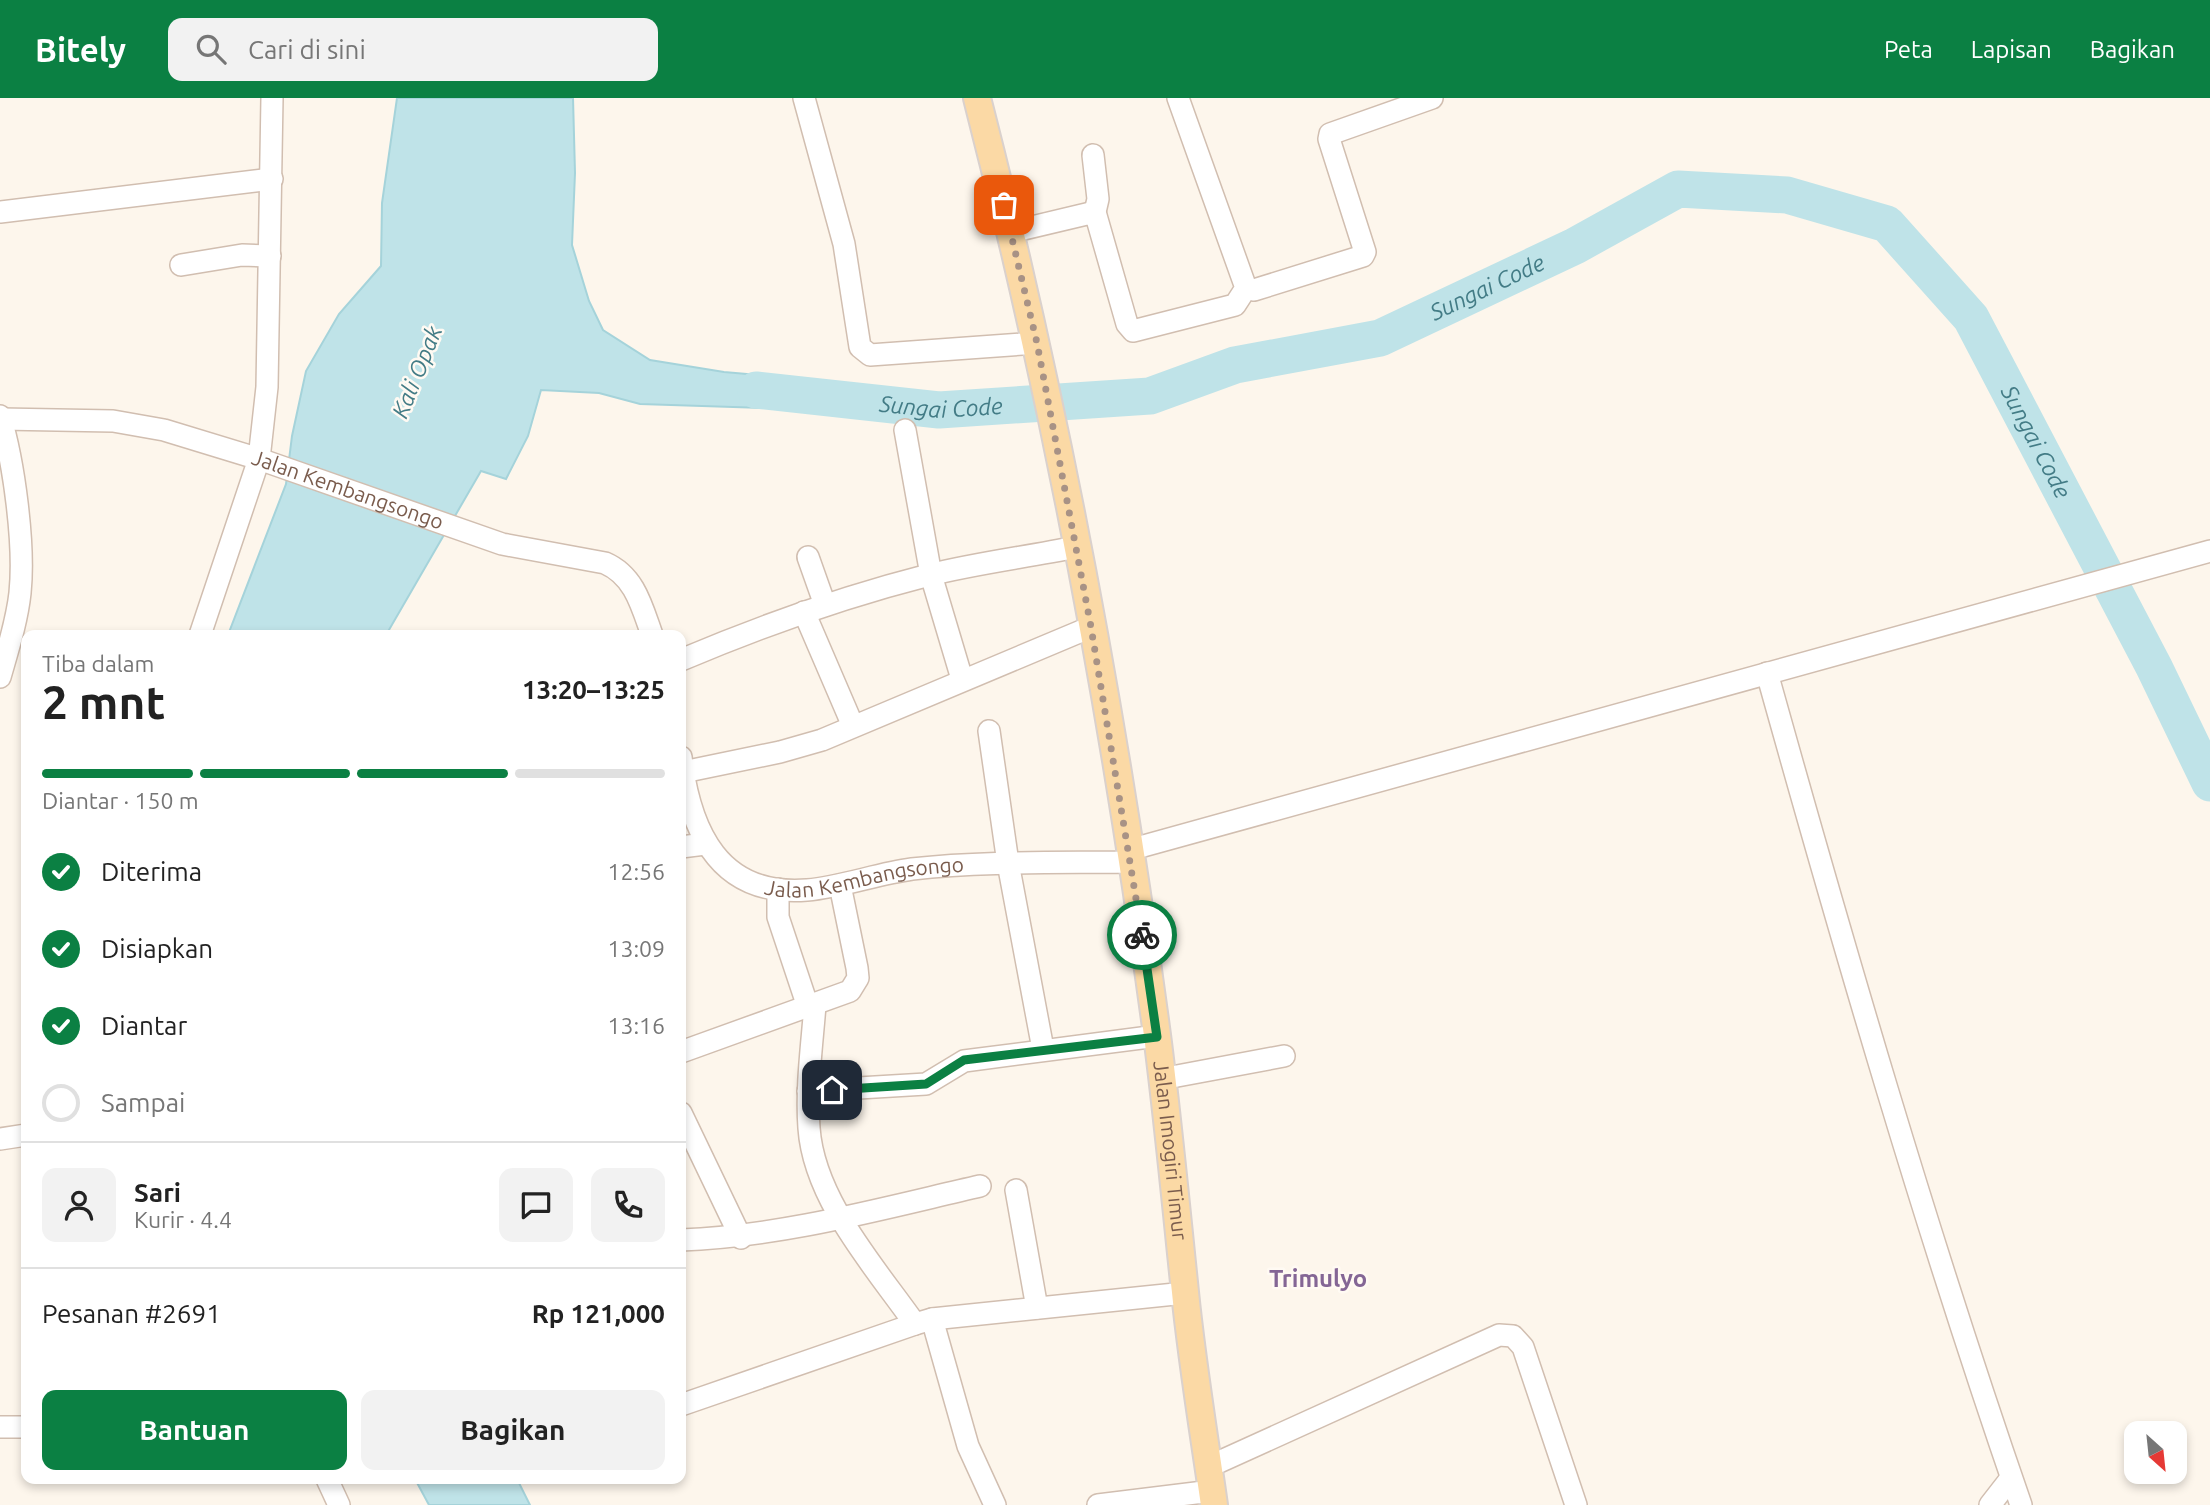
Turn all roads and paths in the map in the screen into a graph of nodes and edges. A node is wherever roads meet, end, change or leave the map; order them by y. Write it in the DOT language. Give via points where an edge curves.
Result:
graph roads {
  1 [pos="272,98"];
  2 [pos="804,98"];
  3 [pos="977,98"];
  4 [pos="1178,98"];
  5 [pos="1432,98"];
  6 [pos="1377,106"];
  7 [pos="1093,155"];
  8 [pos="272,179"];
  9 [pos="0,212"];
  10 [pos="1095,212"];
  11 [pos="1012,232"];
  12 [pos="270,256"];
  13 [pos="181,265"];
  14 [pos="1246,288"];
  15 [pos="1037,343"];
  16 [pos="1,418"];
  17 [pos="905,430"];
  18 [pos="261,460"];
  19 [pos="1076,547"];
  20 [pos="2210,551"];
  21 [pos="808,557"];
  22 [pos="931,575"];
  23 [pos="825,605"];
  24 [pos="804,612"];
  25 [pos="1091,627"];
  26 [pos="202,630"];
  27 [pos="650,630"];
  28 [pos="686,658"];
  29 [pos="1767,673"];
  30 [pos="0,677"];
  31 [pos="962,679"];
  32 [pos="853,726"];
  33 [pos="989,731"];
  34 [pos="686,764"];
  35 [pos="686,793"];
  36 [pos="705,844"];
  37 [pos="686,846"];
  38 [pos="1130,856"];
  39 [pos="1008,863"];
  40 [pos="840,885"];
  41 [pos="778,889"];
  42 [pos="811,1006"];
  43 [pos="1157,1037"];
  44 [pos="1043,1049"];
  45 [pos="686,1050"];
  46 [pos="1284,1056"];
  47 [pos="1161,1079"];
  48 [pos="808,1091"];
  49 [pos="686,1123"];
  50 [pos="21,1136"];
  51 [pos="0,1139"];
  52 [pos="980,1186"];
  53 [pos="1016,1190"];
  54 [pos="840,1219"];
  55 [pos="741,1238"];
  56 [pos="686,1240"];
  57 [pos="1185,1293"];
  58 [pos="1037,1308"];
  59 [pos="924,1321"];
  60 [pos="686,1403"];
  61 [pos="0,1427"];
  62 [pos="21,1427"];
  63 [pos="2011,1478"];
  64 [pos="329,1484"];
  65 [pos="1211,1487"];
  66 [pos="339,1505"];
  67 [pos="995,1505"];
  68 [pos="1098,1505"];
  69 [pos="1576,1505"];
  70 [pos="1990,1505"];
  71 [pos="2021,1505"];
  1 -- 8 [label="street"];
  2 -- 15 [label="street" via="834,203 864,352"];
  3 -- 11 [label="main road, Jalan Imogiri Timur"];
  4 -- 14 [label="street"];
  5 -- 6 [label="street"];
  6 -- 14 [label="street" via="1334,131 1329,139 1363,256 1254,290"];
  7 -- 10 [label="street"];
  8 -- 9 [label="street"];
  8 -- 12 [label="street"];
  10 -- 11 [label="street"];
  10 -- 14 [label="street" via="1130,330 1221,312 1235,306"];
  11 -- 15 [label="main road, Jalan Imogiri Timur"];
  12 -- 13 [label="street" via="242,255"];
  12 -- 18 [label="street"];
  15 -- 19 [label="main road, Jalan Imogiri Timur"];
  16 -- 18 [label="street, Jalan Kembangsongo" via="139,425"];
  16 -- 30 [label="street" via="21,569 17,615"];
  17 -- 22 [label="street"];
  18 -- 26 [label="street"];
  18 -- 27 [label="street, Jalan Kembangsongo" via="502,544 595,560 616,568 641,601"];
  19 -- 22 [label="street"];
  19 -- 25 [label="main road, Jalan Imogiri Timur"];
  20 -- 29 [label="street, Jalan Kembangsongo"];
  21 -- 23 [label="street"];
  22 -- 23 [label="street"];
  22 -- 31 [label="street"];
  23 -- 24 [label="street"];
  24 -- 28 [label="street"];
  24 -- 32 [label="street"];
  25 -- 31 [label="street"];
  25 -- 38 [label="main road, Jalan Imogiri Timur"];
  29 -- 38 [label="street, Jalan Kembangsongo"];
  29 -- 63 [label="street" via="1902,1135"];
  31 -- 32 [label="street"];
  32 -- 34 [label="street" via="780,752"];
  33 -- 39 [label="street"];
  35 -- 36 [label="street, Jalan Kembangsongo"];
  36 -- 37 [label="street"];
  36 -- 41 [label="street, Jalan Kembangsongo" via="731,870"];
  38 -- 39 [label="street, Jalan Kembangsongo"];
  38 -- 43 [label="main road, Jalan Imogiri Timur"];
  39 -- 40 [label="street, Jalan Kembangsongo" via="909,870"];
  39 -- 44 [label="street"];
  40 -- 41 [label="street, Jalan Kembangsongo"];
  40 -- 42 [label="street" via="858,978 850,990"];
  41 -- 42 [label="street" via="778,917"];
  42 -- 45 [label="street"];
  42 -- 48 [label="street"];
  43 -- 44 [label="street"];
  43 -- 47 [label="main road, Jalan Imogiri Timur"];
  44 -- 48 [label="street" via="964,1060 926,1084"];
  46 -- 47 [label="street"];
  47 -- 57 [label="main road, Jalan Imogiri Timur"];
  48 -- 54 [label="street" via="813,1152"];
  49 -- 55 [label="street"];
  50 -- 51 [label="street"];
  52 -- 54 [label="street"];
  53 -- 58 [label="street"];
  54 -- 55 [label="street"];
  54 -- 59 [label="street"];
  55 -- 56 [label="street"];
  57 -- 58 [label="street"];
  57 -- 65 [label="main road, Jalan Imogiri Timur"];
  58 -- 59 [label="street"];
  59 -- 60 [label="street"];
  59 -- 67 [label="street" via="968,1446"];
  61 -- 62 [label="street"];
  63 -- 70 [label="street"];
  63 -- 71 [label="street"];
  64 -- 66 [label="street"];
  65 -- 68 [label="street"];
  65 -- 69 [label="street" via="1499,1335 1513,1336 1523,1348"];
}
